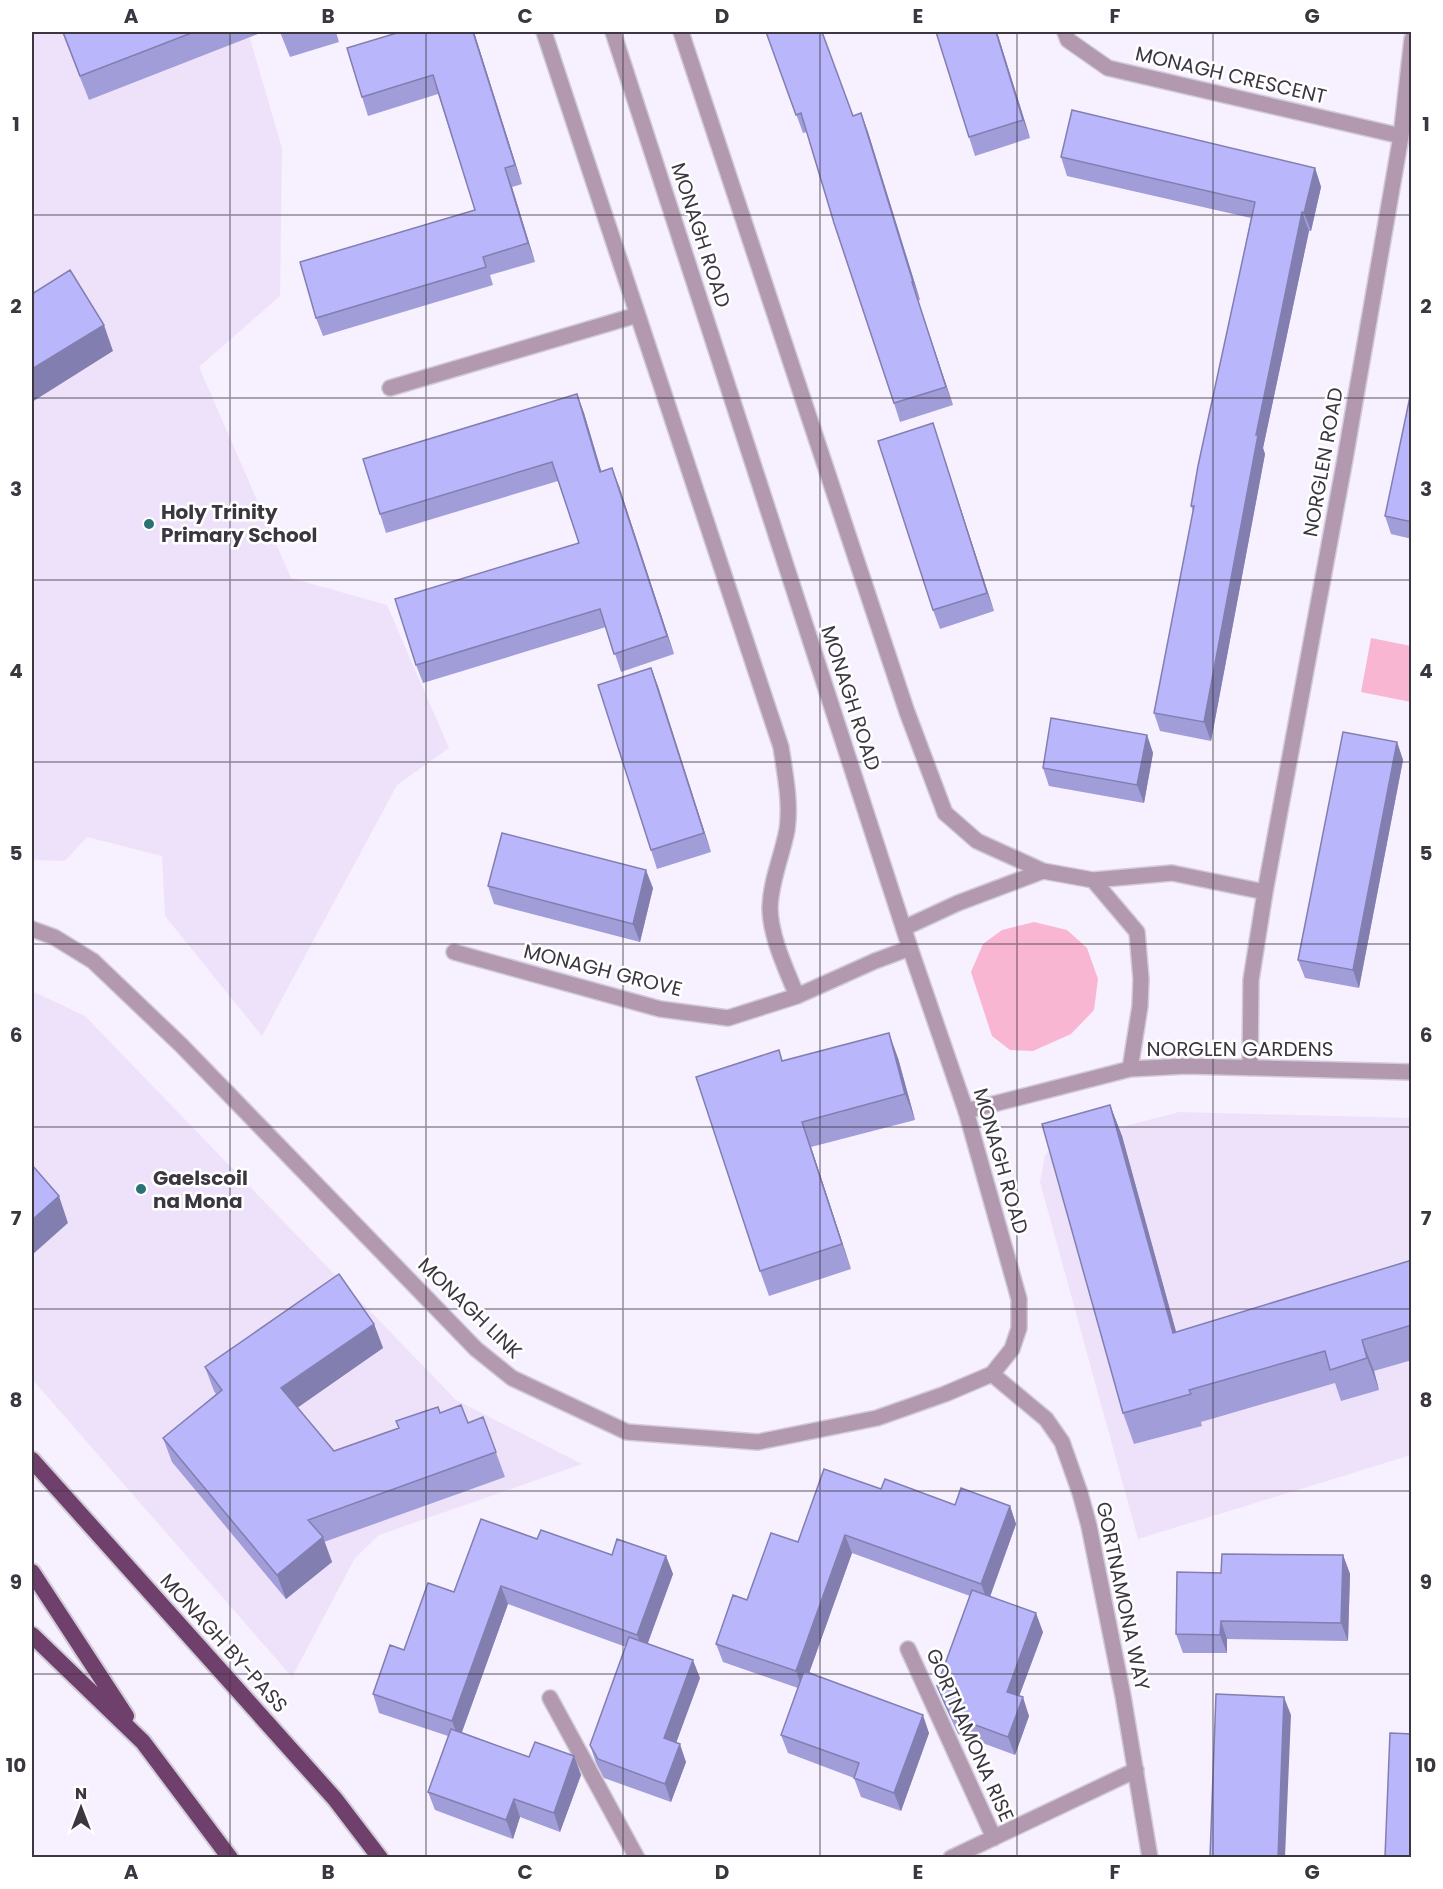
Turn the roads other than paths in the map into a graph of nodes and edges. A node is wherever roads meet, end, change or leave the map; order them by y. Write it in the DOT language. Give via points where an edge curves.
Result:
graph roads {
  1 [pos="544,32"];
  2 [pos="613,32"];
  3 [pos="681,32"];
  4 [pos="1065,32"];
  5 [pos="1412,39"];
  6 [pos="1401,136"];
  7 [pos="637,315"];
  8 [pos="390,388"];
  9 [pos="1043,871"];
  10 [pos="1093,880"];
  11 [pos="1265,892"];
  12 [pos="904,928"];
  13 [pos="32,929"];
  14 [pos="910,948"];
  15 [pos="454,952"];
  16 [pos="797,996"];
  17 [pos="1250,1068"];
  18 [pos="1130,1069"];
  19 [pos="1412,1072"];
  20 [pos="966,1111"];
  21 [pos="992,1374"];
  22 [pos="32,1460"];
  23 [pos="32,1572"];
  24 [pos="32,1635"];
  25 [pos="908,1649"];
  26 [pos="550,1698"];
  27 [pos="143,1742"];
  28 [pos="1136,1770"];
  29 [pos="993,1838"];
  30 [pos="230,1857"];
  31 [pos="380,1857"];
  32 [pos="637,1857"];
  33 [pos="951,1857"];
  34 [pos="1150,1857"];
  1 -- 7 [label="street"];
  2 -- 12 [label="street, MONAGH ROAD"];
  3 -- 9 [label="street" via="907,712 945,813 977,841"];
  4 -- 6 [label="street, MONAGH CRESCENT" via="1068,40 1108,68"];
  5 -- 6 [label="street, NORGLEN ROAD"];
  6 -- 11 [label="street, NORGLEN ROAD"];
  7 -- 8 [label="street"];
  7 -- 16 [label="street" via="781,747 788,793 787,829 770,909 778,948"];
  9 -- 10 [label="street"];
  9 -- 12 [label="street"];
  10 -- 11 [label="street" via="1172,873"];
  10 -- 18 [label="street" via="1137,932 1140,1006"];
  11 -- 17 [label="street, NORGLEN ROAD" via="1251,980"];
  12 -- 14 [label="street, MONAGH ROAD"];
  13 -- 21 [label="street, MONAGH LINK" via="54,937 93,961 181,1045 476,1349 512,1378 627,1432 758,1442 877,1418"];
  14 -- 16 [label="street, MONAGH GROVE"];
  14 -- 20 [label="street, MONAGH ROAD"];
  15 -- 16 [label="street, MONAGH GROVE" via="660,1009 728,1018"];
  17 -- 18 [label="street, NORGLEN GARDENS"];
  17 -- 19 [label="street, NORGLEN GARDENS"];
  18 -- 20 [label="street, NORGLEN GARDENS"];
  20 -- 21 [label="street, MONAGH ROAD" via="1019,1299 1019,1328 1012,1349"];
  21 -- 28 [label="street, GORTNAMONA WAY" via="1046,1419 1062,1442 1089,1526"];
  22 -- 31 [label="highway, MONAGH BY-PASS" via="335,1799"];
  23 -- 27 [label="highway"];
  24 -- 27 [label="highway"];
  25 -- 29 [label="street, GORTNAMONA RISE"];
  26 -- 32 [label="street"];
  27 -- 30 [label="highway"];
  28 -- 29 [label="street"];
  28 -- 34 [label="street, GORTNAMONA WAY"];
  29 -- 33 [label="street"];
}
